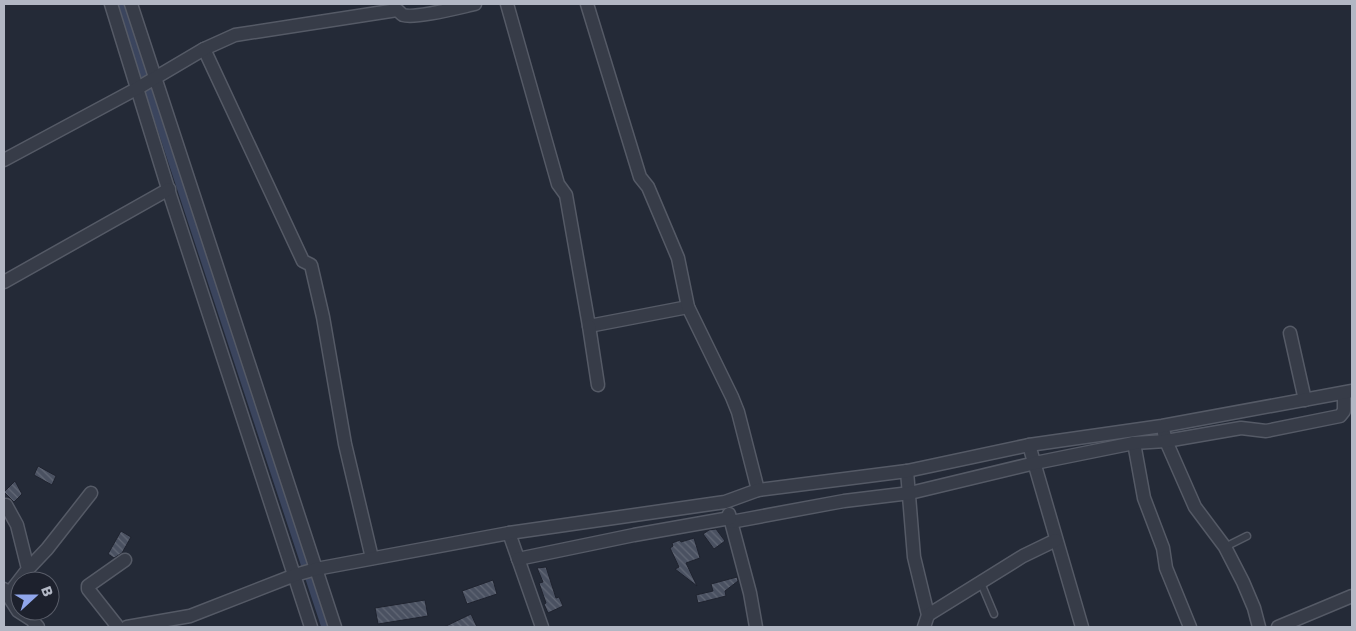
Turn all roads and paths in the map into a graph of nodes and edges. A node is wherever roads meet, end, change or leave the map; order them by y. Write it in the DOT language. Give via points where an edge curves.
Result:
graph roads {
  1 [pos="111,4"];
  2 [pos="131,4"];
  3 [pos="474,4"];
  4 [pos="507,4"];
  5 [pos="587,4"];
  6 [pos="204,49"];
  7 [pos="156,78"];
  8 [pos="138,88"];
  9 [pos="4,160"];
  10 [pos="189,188"];
  11 [pos="171,193"];
  12 [pos="4,282"];
  13 [pos="688,307"];
  14 [pos="589,326"];
  15 [pos="1290,333"];
  16 [pos="598,385"];
  17 [pos="1348,392"];
  18 [pos="1305,400"];
  19 [pos="1290,403"];
  20 [pos="1348,410"];
  21 [pos="1236,412"];
  22 [pos="1295,425"];
  23 [pos="1162,426"];
  24 [pos="1238,429"];
  25 [pos="1166,441"];
  26 [pos="1134,444"];
  27 [pos="1029,445"];
  28 [pos="1035,463"];
  29 [pos="907,471"];
  30 [pos="758,490"];
  31 [pos="91,493"];
  32 [pos="910,493"];
  33 [pos="725,502"];
  34 [pos="6,505"];
  35 [pos="730,520"];
  36 [pos="509,533"];
  37 [pos="1247,536"];
  38 [pos="1056,540"];
  39 [pos="1225,548"];
  40 [pos="372,558"];
  41 [pos="518,559"];
  42 [pos="125,560"];
  43 [pos="28,569"];
  44 [pos="316,569"];
  45 [pos="295,574"];
  46 [pos="981,583"];
  47 [pos="6,592"];
  48 [pos="1352,596"];
  49 [pos="994,614"];
  50 [pos="926,621"];
  51 [pos="38,627"];
  52 [pos="118,627"];
  53 [pos="127,627"];
  54 [pos="311,627"];
  55 [pos="335,627"];
  56 [pos="542,627"];
  57 [pos="756,627"];
  58 [pos="1082,627"];
  59 [pos="1190,627"];
  60 [pos="1259,627"];
  61 [pos="1278,627"];
  1 -- 8 [label="street"];
  2 -- 7 [label="street"];
  3 -- 6 [label="street" via="410,15 396,10 235,35"];
  4 -- 14 [label="street" via="558,184 566,195"];
  5 -- 13 [label="street" via="640,177 648,187 678,258"];
  6 -- 7 [label="street"];
  6 -- 40 [label="street" via="303,261 311,265 345,444"];
  7 -- 8 [label="street"];
  7 -- 10 [label="street"];
  8 -- 9 [label="street"];
  8 -- 11 [label="street"];
  10 -- 11 [label="street"];
  10 -- 44 [label="street"];
  11 -- 12 [label="street"];
  11 -- 45 [label="street"];
  13 -- 14 [label="street"];
  13 -- 30 [label="street" via="738,412"];
  14 -- 16 [label="street"];
  15 -- 18 [label="street"];
  17 -- 18 [label="street"];
  17 -- 20 [label="street"];
  18 -- 19 [label="street"];
  19 -- 21 [label="street"];
  19 -- 22 [label="street"];
  20 -- 22 [label="street" via="1340,416"];
  21 -- 23 [label="street"];
  21 -- 24 [label="street"];
  22 -- 24 [label="street" via="1266,432"];
  23 -- 25 [label="street"];
  23 -- 27 [label="street"];
  24 -- 25 [label="street"];
  25 -- 26 [label="street"];
  25 -- 39 [label="street" via="1195,507"];
  26 -- 28 [label="street"];
  26 -- 59 [label="street" via="1144,498 1163,548 1166,568"];
  27 -- 28 [label="street"];
  27 -- 29 [label="street"];
  28 -- 32 [label="street"];
  28 -- 38 [label="street"];
  29 -- 30 [label="street"];
  29 -- 32 [label="street"];
  30 -- 33 [label="street"];
  31 -- 43 [label="street"];
  32 -- 35 [label="street"];
  32 -- 50 [label="street" via="914,557"];
  33 -- 35 [label="street"];
  33 -- 36 [label="street"];
  34 -- 43 [label="street" via="17,525"];
  35 -- 41 [label="street" via="634,534"];
  35 -- 57 [label="street"];
  36 -- 40 [label="street"];
  36 -- 41 [label="street"];
  37 -- 39 [label="lane"];
  38 -- 46 [label="street" via="1023,556"];
  38 -- 58 [label="street"];
  39 -- 60 [label="street" via="1249,595"];
  40 -- 44 [label="street"];
  41 -- 56 [label="street"];
  42 -- 52 [label="street" via="88,586"];
  43 -- 47 [label="street"];
  44 -- 45 [label="street"];
  44 -- 55 [label="street"];
  45 -- 53 [label="street" via="190,616"];
  45 -- 54 [label="street"];
  46 -- 49 [label="lane"];
  46 -- 50 [label="street"];
  47 -- 51 [label="street" via="18,611"];
  48 -- 61 [label="street"];
}
